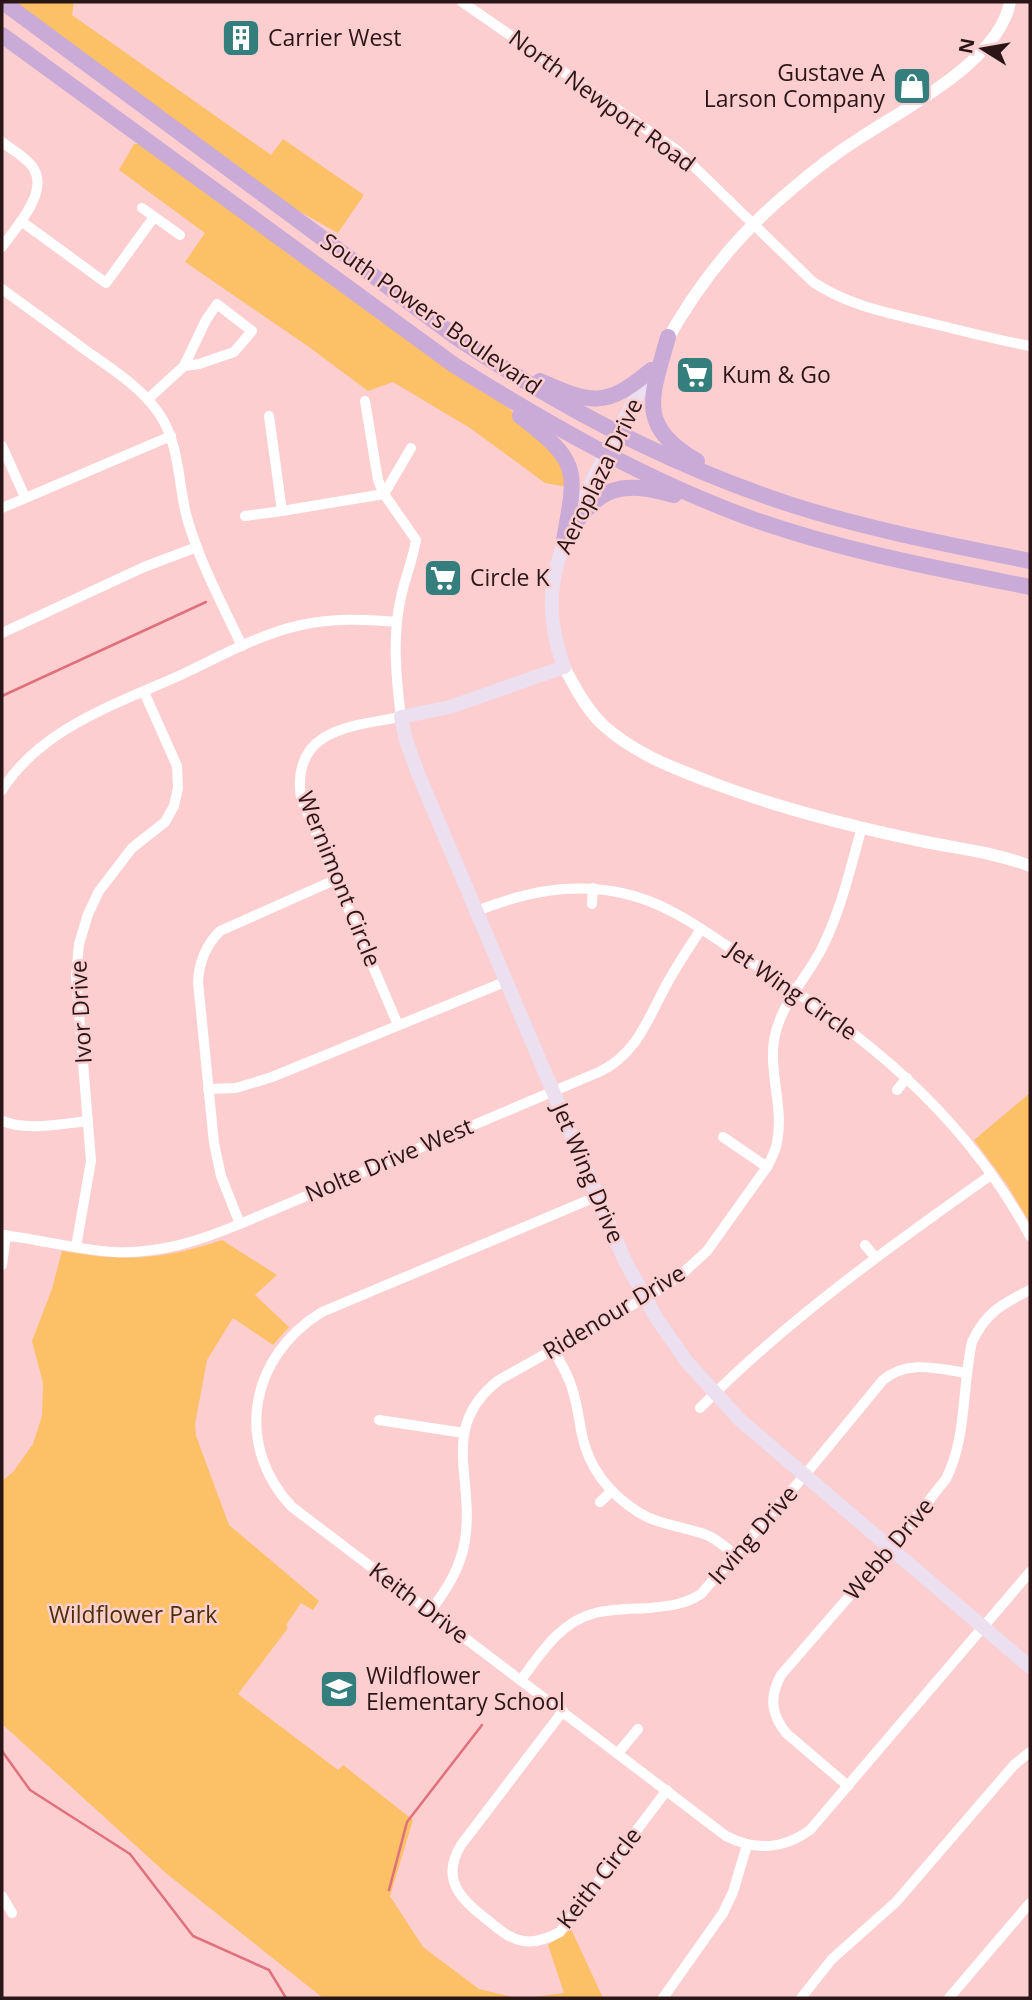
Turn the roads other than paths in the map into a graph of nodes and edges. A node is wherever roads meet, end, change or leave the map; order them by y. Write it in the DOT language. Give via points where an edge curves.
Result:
graph roads {
  1 [pos="3,2"];
  2 [pos="462,2"];
  3 [pos="1010,2"];
  4 [pos="2,35"];
  5 [pos="2,142"];
  6 [pos="142,208"];
  7 [pos="154,217"];
  8 [pos="21,221"];
  9 [pos="753,224"];
  10 [pos="180,235"];
  11 [pos="2,247"];
  12 [pos="2,289"];
  13 [pos="456,337"];
  14 [pos="668,338"];
  15 [pos="1030,346"];
  16 [pos="454,365"];
  17 [pos="184,366"];
  18 [pos="651,370"];
  19 [pos="148,399"];
  20 [pos="365,401"];
  21 [pos="269,416"];
  22 [pos="617,433"];
  23 [pos="171,436"];
  24 [pos="2,446"];
  25 [pos="411,448"];
  26 [pos="605,454"];
  27 [pos="384,494"];
  28 [pos="765,496"];
  29 [pos="25,497"];
  30 [pos="2,508"];
  31 [pos="282,511"];
  32 [pos="245,516"];
  33 [pos="745,516"];
  34 [pos="564,540"];
  35 [pos="197,547"];
  36 [pos="1030,561"];
  37 [pos="1030,587"];
  38 [pos="397,622"];
  39 [pos="2,633"];
  40 [pos="242,646"];
  41 [pos="564,667"];
  42 [pos="144,692"];
  43 [pos="401,717"];
  44 [pos="2,790"];
  45 [pos="862,827"];
  46 [pos="1030,866"];
  47 [pos="337,879"];
  48 [pos="593,888"];
  49 [pos="593,904"];
  50 [pos="477,911"];
  51 [pos="701,929"];
  52 [pos="507,981"];
  53 [pos="795,990"];
  54 [pos="398,1025"];
  55 [pos="907,1078"];
  56 [pos="208,1089"];
  57 [pos="897,1090"];
  58 [pos="553,1091"];
  59 [pos="2,1121"];
  60 [pos="88,1121"];
  61 [pos="723,1137"];
  62 [pos="767,1167"];
  63 [pos="991,1175"];
  64 [pos="598,1196"];
  65 [pos="240,1224"];
  66 [pos="4,1235"];
  67 [pos="1030,1236"];
  68 [pos="866,1245"];
  69 [pos="76,1247"];
  70 [pos="875,1257"];
  71 [pos="2,1265"];
  72 [pos="1030,1290"];
  73 [pos="644,1298"];
  74 [pos="553,1349"];
  75 [pos="967,1373"];
  76 [pos="714,1394"];
  77 [pos="700,1408"];
  78 [pos="380,1420"];
  79 [pos="464,1433"];
  80 [pos="804,1476"];
  81 [pos="612,1491"];
  82 [pos="600,1502"];
  83 [pos="891,1548"];
  84 [pos="735,1555"];
  85 [pos="1030,1572"];
  86 [pos="430,1612"];
  87 [pos="983,1628"];
  88 [pos="1030,1668"];
  89 [pos="521,1680"];
  90 [pos="563,1711"];
  91 [pos="638,1729"];
  92 [pos="1030,1752"];
  93 [pos="618,1753"];
  94 [pos="848,1786"];
  95 [pos="667,1790"];
  96 [pos="747,1845"];
  97 [pos="2,1896"];
  98 [pos="1030,1903"];
  99 [pos="12,1913"];
  100 [pos="806,1996"];
  101 [pos="663,1998"];
  102 [pos="949,1998"];
  1 -- 13 [label="highway, South Powers Boulevard"];
  2 -- 9 [label="street, North Newport Road" via="678,151"];
  3 -- 9 [label="street, Aeroplaza Drive" via="1003,26 975,59 853,143"];
  4 -- 16 [label="highway, South Powers Boulevard"];
  5 -- 8 [label="street" via="28,161 37,177 36,195"];
  6 -- 7 [label="street"];
  7 -- 8 [label="street" via="106,283"];
  7 -- 10 [label="street"];
  8 -- 11 [label="street"];
  9 -- 14 [label="street, Aeroplaza Drive" via="705,282"];
  9 -- 15 [label="street, North Newport Road" via="832,295 890,314"];
  12 -- 19 [label="street"];
  13 -- 18 [label="highway" via="513,369 587,399 619,394"];
  13 -- 22 [label="highway, South Powers Boulevard" via="532,387"];
  14 -- 18 [label="street, Aeroplaza Drive"];
  14 -- 28 [label="highway" via="653,400 664,437 682,453"];
  16 -- 26 [label="highway, South Powers Boulevard"];
  16 -- 34 [label="highway" via="537,429 564,456 573,488"];
  17 -- 17 [label="street" via="218,304 252,331 234,352"];
  17 -- 19 [label="street"];
  18 -- 22 [label="main road, Aeroplaza Drive"];
  19 -- 23 [label="street"];
  20 -- 27 [label="street"];
  21 -- 31 [label="street"];
  22 -- 26 [label="main road, Aeroplaza Drive"];
  22 -- 28 [label="highway, South Powers Boulevard"];
  23 -- 29 [label="street"];
  23 -- 35 [label="street"];
  24 -- 29 [label="street"];
  25 -- 27 [label="street"];
  26 -- 33 [label="highway, South Powers Boulevard"];
  26 -- 34 [label="main road, Aeroplaza Drive"];
  27 -- 31 [label="street"];
  27 -- 38 [label="street, Jet Wing Drive" via="416,540"];
  28 -- 36 [label="highway, South Powers Boulevard" via="888,531"];
  29 -- 30 [label="street"];
  31 -- 32 [label="street"];
  33 -- 34 [label="highway" via="657,490 619,489 585,508"];
  33 -- 37 [label="highway, South Powers Boulevard" via="857,550"];
  34 -- 41 [label="main road, Aeroplaza Drive" via="551,607"];
  35 -- 39 [label="street"];
  35 -- 40 [label="street"];
  38 -- 40 [label="street" via="330,620"];
  38 -- 43 [label="street, Jet Wing Drive"];
  40 -- 42 [label="street"];
  41 -- 43 [label="main road, Wernimont Circle" via="450,707"];
  41 -- 45 [label="street, Aeroplaza Drive" via="600,722 643,754 764,802"];
  42 -- 44 [label="street" via="62,732 32,755"];
  42 -- 60 [label="street, Ivor Drive" via="177,766 178,788 165,822 112,871 83,928 76,976"];
  43 -- 47 [label="street, Wernimont Circle" via="337,729 313,746 302,763 301,798"];
  43 -- 50 [label="main road, Jet Wing Drive" via="419,776"];
  45 -- 46 [label="street, Aeroplaza Drive"];
  45 -- 53 [label="street, Ridenour Drive" via="828,934"];
  47 -- 54 [label="street, Wernimont Circle"];
  47 -- 56 [label="street" via="233,925 212,940 200,961 198,982"];
  48 -- 49 [label="street"];
  48 -- 50 [label="street, Jet Wing Circle" via="535,892"];
  48 -- 51 [label="street, Jet Wing Circle" via="641,897"];
  50 -- 52 [label="main road, Jet Wing Drive"];
  51 -- 53 [label="street, Jet Wing Circle"];
  51 -- 58 [label="street, Nolte Drive West" via="628,1053 610,1067"];
  52 -- 54 [label="street"];
  52 -- 58 [label="main road, Jet Wing Drive"];
  53 -- 55 [label="street, Jet Wing Circle"];
  53 -- 62 [label="street, Ridenour Drive" via="774,1039 778,1131"];
  54 -- 56 [label="street" via="261,1082"];
  55 -- 57 [label="street"];
  55 -- 63 [label="street, Jet Wing Circle"];
  56 -- 65 [label="street" via="221,1176"];
  58 -- 64 [label="main road, Jet Wing Drive"];
  58 -- 65 [label="street, Nolte Drive West"];
  59 -- 60 [label="street" via="23,1126"];
  60 -- 69 [label="street, Ivor Drive" via="90,1170"];
  61 -- 62 [label="street"];
  62 -- 73 [label="street, Ridenour Drive" via="707,1251 673,1282"];
  63 -- 67 [label="street, Jet Wing Circle"];
  63 -- 70 [label="street"];
  64 -- 73 [label="main road, Jet Wing Drive"];
  64 -- 86 [label="street, Keith Drive" via="322,1312 286,1339 264,1377 257,1403 257,1430 261,1456 275,1486 292,1507"];
  65 -- 69 [label="street, Nolte Drive West" via="152,1250"];
  66 -- 69 [label="street, Nolte Drive West"];
  66 -- 71 [label="street"];
  68 -- 70 [label="street"];
  70 -- 76 [label="street"];
  72 -- 75 [label="street, Webb Drive" via="985,1319 972,1342"];
  73 -- 74 [label="street, Ridenour Drive"];
  73 -- 76 [label="main road, Jet Wing Drive"];
  74 -- 79 [label="street, Ridenour Drive" via="487,1389 468,1415"];
  74 -- 81 [label="street" via="573,1390 587,1450"];
  75 -- 80 [label="street, Irving Drive" via="909,1367 892,1373"];
  75 -- 83 [label="street, Webb Drive" via="952,1469"];
  76 -- 77 [label="street"];
  76 -- 80 [label="main road, Jet Wing Drive"];
  78 -- 79 [label="street"];
  79 -- 86 [label="street, Ridenour Drive" via="465,1541 455,1574"];
  80 -- 83 [label="main road, Jet Wing Drive"];
  80 -- 84 [label="street, Irving Drive"];
  81 -- 82 [label="street"];
  81 -- 84 [label="street" via="649,1518 710,1537"];
  83 -- 87 [label="main road, Jet Wing Drive"];
  83 -- 94 [label="street, Webb Drive" via="781,1675 773,1695 774,1714 786,1733"];
  84 -- 89 [label="street, Irving Drive" via="692,1600 675,1606 597,1612 569,1625 552,1639"];
  85 -- 87 [label="street, Keith Drive"];
  86 -- 89 [label="street, Keith Drive"];
  87 -- 88 [label="main road, Jet Wing Drive"];
  87 -- 94 [label="street, Keith Drive"];
  89 -- 90 [label="street, Keith Drive"];
  90 -- 93 [label="street, Keith Drive"];
  90 -- 95 [label="street, Keith Circle" via="461,1846 453,1864 459,1895 504,1933 534,1941 560,1932"];
  91 -- 93 [label="street"];
  92 -- 100 [label="street" via="896,1902 832,1959"];
  93 -- 95 [label="street, Keith Drive"];
  94 -- 96 [label="street, Keith Drive" via="802,1836 783,1845"];
  95 -- 96 [label="street, Keith Drive" via="726,1836"];
  96 -- 101 [label="street" via="723,1913"];
  97 -- 99 [label="street"];
  98 -- 102 [label="street"];
}
